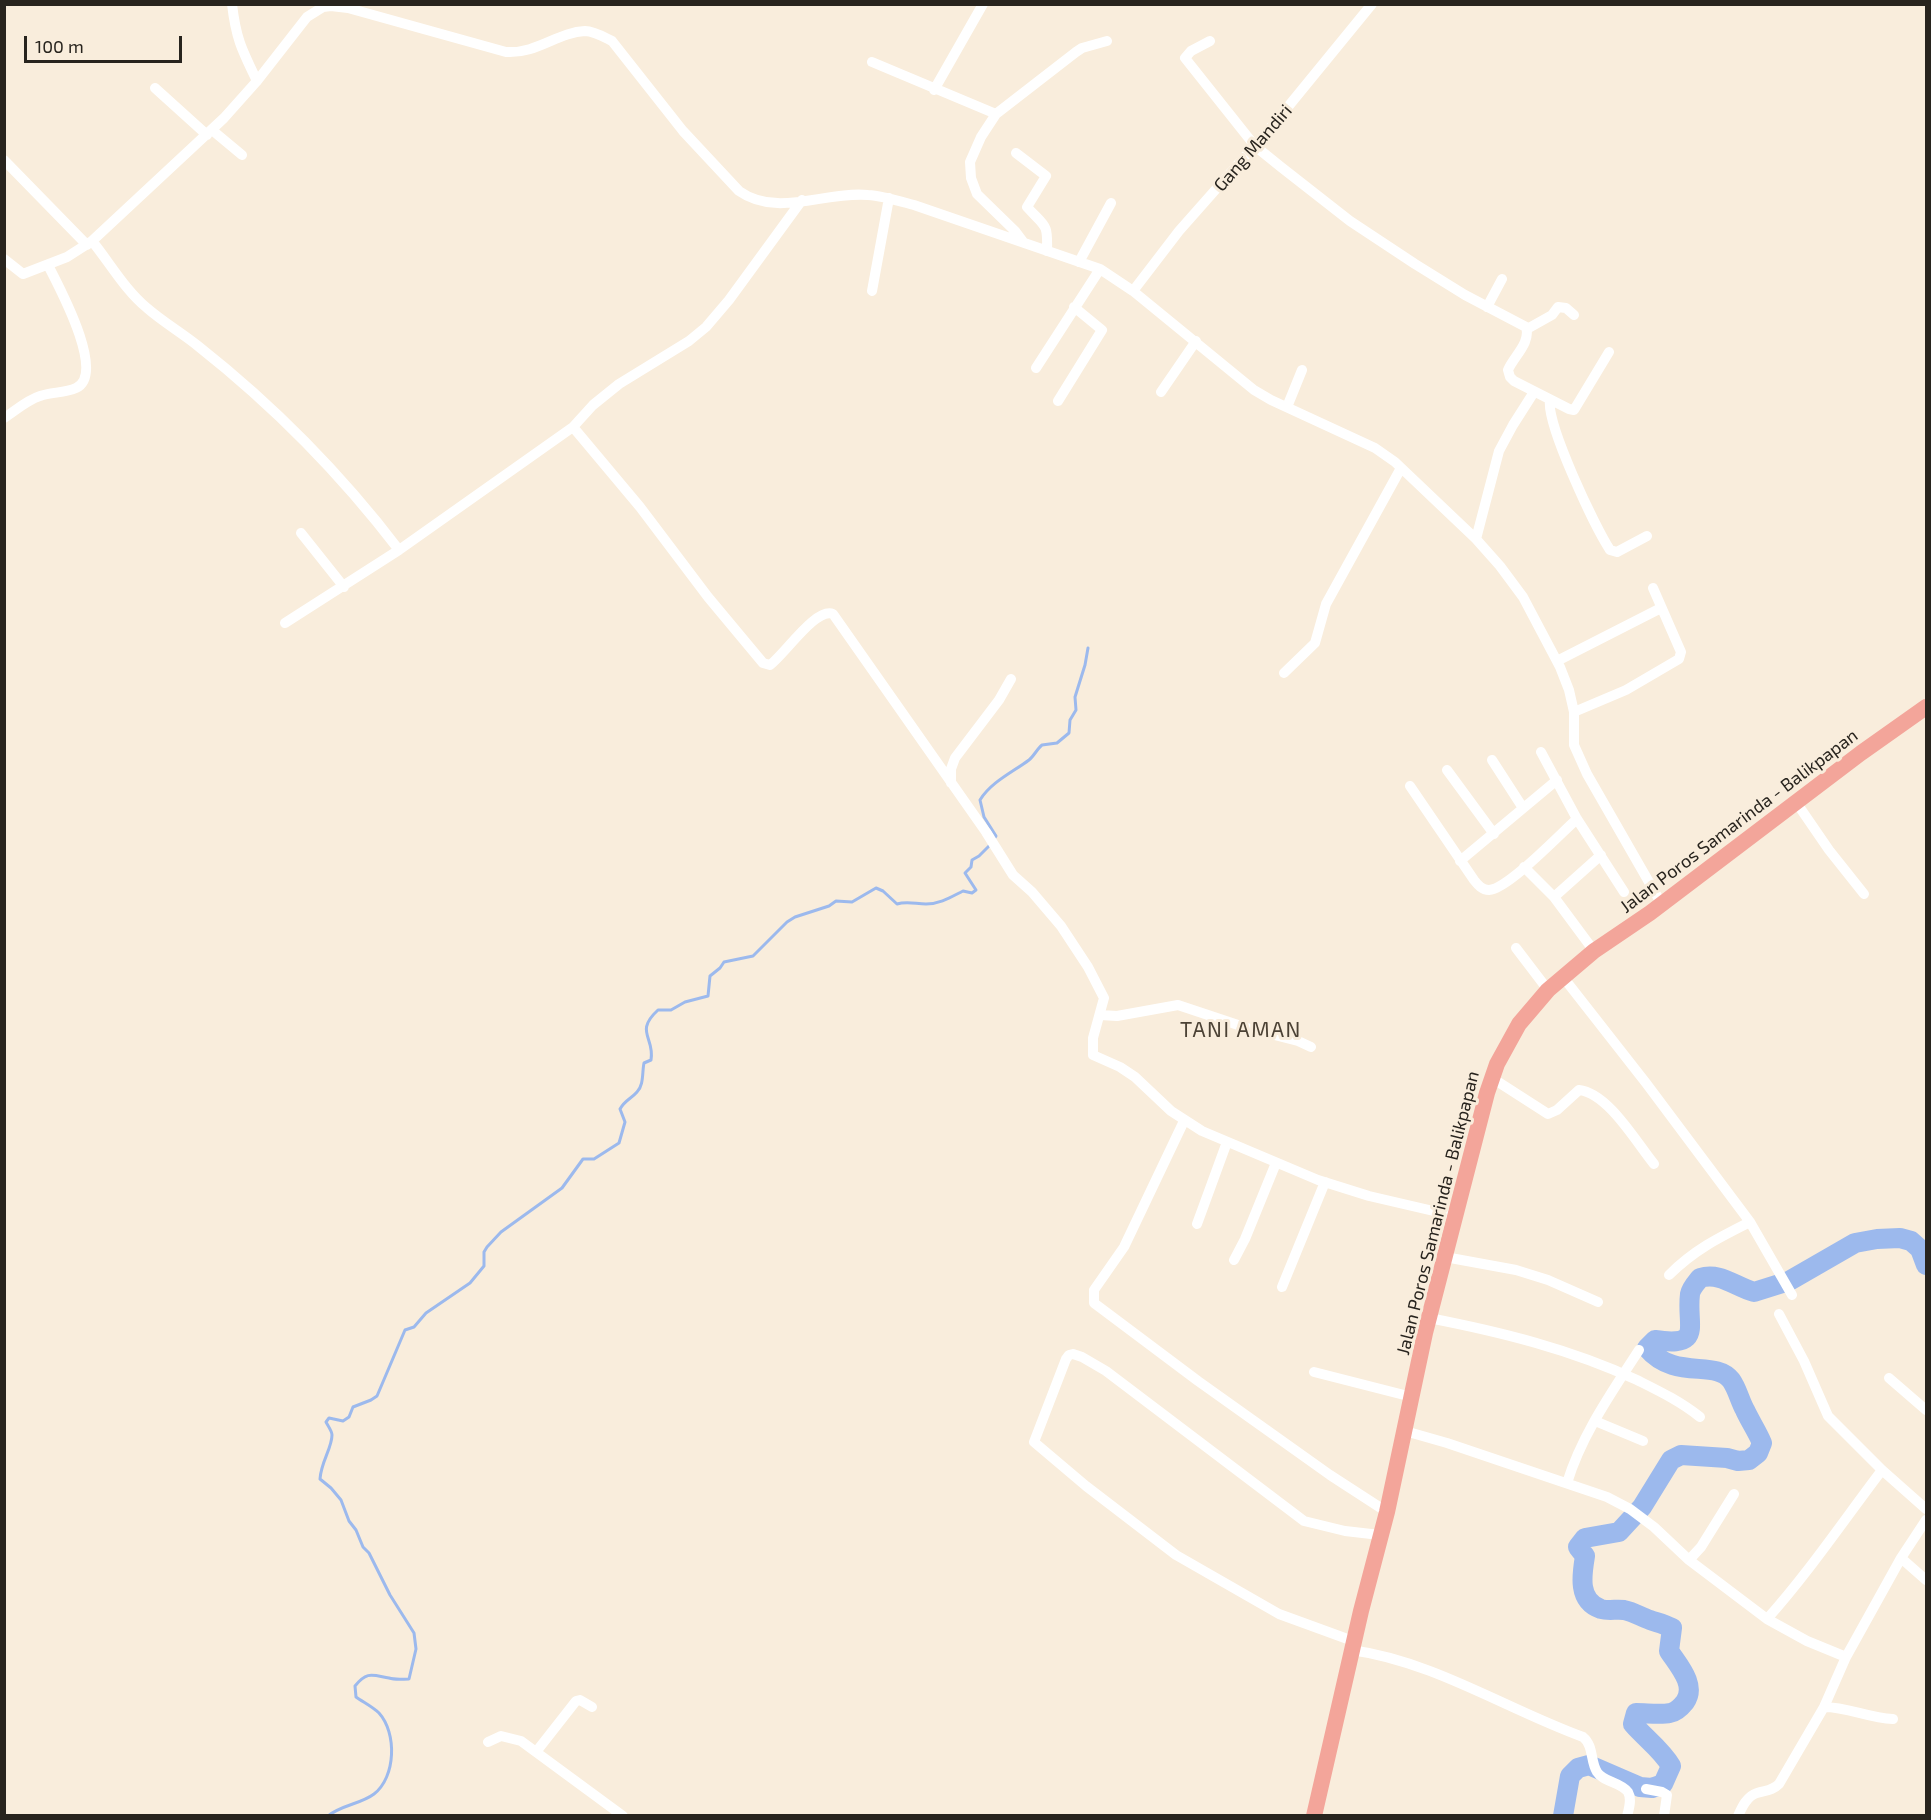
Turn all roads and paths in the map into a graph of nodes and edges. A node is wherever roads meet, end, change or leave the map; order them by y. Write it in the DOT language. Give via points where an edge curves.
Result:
graph roads {
  1 [pos="232,4"];
  2 [pos="983,4"];
  3 [pos="1372,4"];
  4 [pos="1107,41"];
  5 [pos="1210,41"];
  6 [pos="872,62"];
  7 [pos="257,81"];
  8 [pos="155,88"];
  9 [pos="934,90"];
  10 [pos="996,114"];
  11 [pos="209,133"];
  12 [pos="1255,146"];
  13 [pos="1016,153"];
  14 [pos="242,155"];
  15 [pos="4,160"];
  16 [pos="889,198"];
  17 [pos="802,201"];
  18 [pos="1111,203"];
  19 [pos="89,243"];
  20 [pos="1024,243"];
  21 [pos="1047,251"];
  22 [pos="4,259"];
  23 [pos="1079,262"];
  24 [pos="48,265"];
  25 [pos="1100,268"];
  26 [pos="1502,279"];
  27 [pos="872,291"];
  28 [pos="1133,291"];
  29 [pos="1074,307"];
  30 [pos="1487,307"];
  31 [pos="1574,315"];
  32 [pos="1527,329"];
  33 [pos="1196,341"];
  34 [pos="1609,352"];
  35 [pos="1036,368"];
  36 [pos="1302,370"];
  37 [pos="1161,392"];
  38 [pos="1534,392"];
  39 [pos="1550,399"];
  40 [pos="1058,401"];
  41 [pos="1287,407"];
  42 [pos="4,418"];
  43 [pos="573,427"];
  44 [pos="1401,468"];
  45 [pos="301,533"];
  46 [pos="1647,536"];
  47 [pos="1476,539"];
  48 [pos="399,550"];
  49 [pos="344,587"];
  50 [pos="1653,588"];
  51 [pos="1661,608"];
  52 [pos="285,623"];
  53 [pos="1557,661"];
  54 [pos="1284,673"];
  55 [pos="1011,679"];
  56 [pos="1926,707"];
  57 [pos="1574,712"];
  58 [pos="1541,752"];
  59 [pos="1492,760"];
  60 [pos="1447,770"];
  61 [pos="1557,780"];
  62 [pos="951,783"];
  63 [pos="1410,786"];
  64 [pos="1796,802"];
  65 [pos="1523,808"];
  66 [pos="1577,819"];
  67 [pos="1494,834"];
  68 [pos="1601,855"];
  69 [pos="1460,861"];
  70 [pos="1524,867"];
  71 [pos="1624,892"];
  72 [pos="1864,894"];
  73 [pos="1554,897"];
  74 [pos="1661,903"];
  75 [pos="1516,948"];
  76 [pos="1594,951"];
  77 [pos="1563,977"];
  78 [pos="1548,990"];
  79 [pos="1100,1015"];
  80 [pos="1311,1047"];
  81 [pos="1492,1078"];
  82 [pos="1184,1121"];
  83 [pos="1227,1142"];
  84 [pos="1276,1163"];
  85 [pos="1654,1164"];
  86 [pos="1325,1182"];
  87 [pos="1455,1216"];
  88 [pos="1750,1222"];
  89 [pos="1197,1224"];
  90 [pos="1445,1257"];
  91 [pos="1234,1260"];
  92 [pos="1669,1275"];
  93 [pos="1282,1287"];
  94 [pos="1792,1295"];
  95 [pos="1598,1302"];
  96 [pos="1779,1314"];
  97 [pos="1429,1318"];
  98 [pos="1639,1350"];
  99 [pos="1314,1372"];
  100 [pos="1623,1373"];
  101 [pos="1889,1378"];
  102 [pos="1412,1397"];
  103 [pos="1926,1410"];
  104 [pos="1700,1418"];
  105 [pos="1595,1421"];
  106 [pos="1405,1431"];
  107 [pos="1643,1441"];
  108 [pos="1882,1470"];
  109 [pos="1567,1483"];
  110 [pos="1734,1494"];
  111 [pos="1926,1509"];
  112 [pos="1387,1512"];
  113 [pos="1926,1520"];
  114 [pos="1380,1534"];
  115 [pos="1900,1558"];
  116 [pos="1689,1560"];
  117 [pos="1926,1580"];
  118 [pos="1767,1619"];
  119 [pos="1352,1645"];
  120 [pos="1846,1657"];
  121 [pos="592,1707"];
  122 [pos="1824,1707"];
  123 [pos="1893,1719"];
  124 [pos="488,1742"];
  125 [pos="536,1752"];
  126 [pos="1646,1789"];
  127 [pos="623,1815"];
  128 [pos="1314,1815"];
  129 [pos="1627,1815"];
  130 [pos="1664,1815"];
  131 [pos="1738,1815"];
  1 -- 7 [label="street" via="238,43"];
  2 -- 9 [label="street"];
  3 -- 12 [label="street, Gang Mandiri"];
  4 -- 10 [label="street" via="1082,48"];
  5 -- 12 [label="street" via="1185,58"];
  6 -- 9 [label="street"];
  7 -- 11 [label="street"];
  7 -- 17 [label="street" via="307,17 331,6 506,52 528,50 587,31 612,41 683,131 739,191 750,199 774,204"];
  8 -- 11 [label="street"];
  9 -- 10 [label="street"];
  10 -- 20 [label="street" via="972,155 971,178 977,194"];
  11 -- 14 [label="street"];
  11 -- 19 [label="street"];
  12 -- 28 [label="street, Gang Mandiri" via="1179,231"];
  12 -- 30 [label="street" via="1350,221"];
  13 -- 21 [label="street" via="1046,176 1028,209 1047,229"];
  15 -- 19 [label="street"];
  16 -- 17 [label="street" via="867,194"];
  16 -- 20 [label="street"];
  16 -- 27 [label="street"];
  17 -- 43 [label="street" via="706,327 619,384 592,405"];
  18 -- 23 [label="street"];
  19 -- 24 [label="street"];
  19 -- 48 [label="street" via="146,308 255,394 323,458"];
  20 -- 21 [label="street"];
  21 -- 23 [label="street"];
  22 -- 24 [label="street" via="23,274"];
  23 -- 25 [label="street"];
  24 -- 42 [label="street" via="77,327 86,373 76,388 38,396"];
  25 -- 28 [label="street"];
  25 -- 29 [label="street"];
  26 -- 30 [label="street"];
  28 -- 33 [label="street"];
  29 -- 35 [label="street"];
  29 -- 40 [label="street" via="1102,330"];
  30 -- 32 [label="street"];
  31 -- 32 [label="street" via="1558,307 1552,315"];
  32 -- 38 [label="street" via="1526,341 1511,362 1508,374"];
  33 -- 37 [label="street"];
  33 -- 41 [label="street" via="1246,384"];
  34 -- 39 [label="street" via="1576,409"];
  36 -- 41 [label="street"];
  38 -- 39 [label="street"];
  38 -- 47 [label="street" via="1499,451"];
  39 -- 46 [label="street" via="1566,458 1610,550 1617,552"];
  41 -- 44 [label="street" via="1375,448"];
  43 -- 48 [label="street"];
  43 -- 62 [label="street" via="763,663 770,665 781,656 814,619 828,612 833,614"];
  44 -- 47 [label="street"];
  44 -- 54 [label="street" via="1326,604 1315,643"];
  45 -- 49 [label="street"];
  47 -- 53 [label="street" via="1523,597"];
  48 -- 49 [label="street"];
  49 -- 52 [label="street"];
  50 -- 51 [label="street"];
  51 -- 53 [label="street"];
  51 -- 57 [label="street" via="1681,652 1679,659 1626,690"];
  53 -- 57 [label="street"];
  55 -- 62 [label="street" via="955,758"];
  56 -- 64 [label="highway, Jalan Poros Samarinda - Balikpapan"];
  57 -- 74 [label="street" via="1574,745 1587,774"];
  58 -- 61 [label="street"];
  59 -- 65 [label="street"];
  60 -- 67 [label="street"];
  61 -- 65 [label="street"];
  61 -- 66 [label="street"];
  62 -- 79 [label="street" via="1013,875 1052,914 1072,942 1102,994"];
  63 -- 69 [label="street"];
  64 -- 72 [label="street"];
  64 -- 74 [label="highway, Jalan Poros Samarinda - Balikpapan"];
  65 -- 67 [label="street"];
  66 -- 68 [label="street"];
  66 -- 70 [label="street"];
  67 -- 69 [label="street"];
  68 -- 71 [label="street"];
  68 -- 73 [label="street"];
  69 -- 70 [label="street" via="1479,886 1488,890"];
  70 -- 73 [label="street"];
  73 -- 76 [label="street"];
  74 -- 76 [label="highway, Jalan Poros Samarinda - Balikpapan"];
  75 -- 78 [label="street"];
  76 -- 77 [label="highway, Jalan Poros Samarinda - Balikpapan"];
  77 -- 78 [label="highway, Jalan Poros Samarinda - Balikpapan"];
  77 -- 88 [label="street"];
  78 -- 81 [label="highway, Jalan Poros Samarinda - Balikpapan" via="1519,1024"];
  79 -- 80 [label="street" via="1117,1016 1178,1005"];
  79 -- 82 [label="street" via="1093,1055 1135,1077"];
  81 -- 85 [label="street" via="1548,1114 1579,1090 1590,1091 1602,1100"];
  81 -- 87 [label="highway, Jalan Poros Samarinda - Balikpapan"];
  82 -- 83 [label="street"];
  82 -- 112 [label="street" via="1124,1247 1094,1290 1094,1303 1198,1381"];
  83 -- 84 [label="street"];
  83 -- 89 [label="street"];
  84 -- 86 [label="street"];
  84 -- 91 [label="street"];
  86 -- 87 [label="street"];
  86 -- 93 [label="street"];
  87 -- 90 [label="highway, Jalan Poros Samarinda - Balikpapan"];
  88 -- 92 [label="street" via="1698,1249"];
  88 -- 94 [label="street"];
  90 -- 95 [label="street" via="1516,1270"];
  90 -- 97 [label="highway, Jalan Poros Samarinda - Balikpapan"];
  96 -- 108 [label="street" via="1828,1416"];
  97 -- 100 [label="street" via="1514,1336"];
  97 -- 102 [label="highway, Jalan Poros Samarinda - Balikpapan"];
  98 -- 100 [label="street"];
  99 -- 102 [label="street"];
  100 -- 104 [label="street" via="1674,1399"];
  100 -- 105 [label="street"];
  101 -- 103 [label="street"];
  102 -- 106 [label="highway, Jalan Poros Samarinda - Balikpapan"];
  105 -- 107 [label="street"];
  105 -- 109 [label="street"];
  106 -- 109 [label="street"];
  106 -- 112 [label="highway, Jalan Poros Samarinda - Balikpapan"];
  108 -- 111 [label="street"];
  108 -- 118 [label="street"];
  109 -- 116 [label="street" via="1630,1509"];
  110 -- 116 [label="street"];
  112 -- 114 [label="highway, Jalan Poros Samarinda - Balikpapan"];
  113 -- 115 [label="street"];
  114 -- 119 [label="highway, Jalan Poros Samarinda - Balikpapan"];
  114 -- 119 [label="street" via="1304,1521 1106,1371 1077,1354 1066,1359 1034,1442 1176,1555 1279,1614"];
  115 -- 117 [label="street"];
  115 -- 120 [label="street"];
  116 -- 118 [label="street"];
  118 -- 120 [label="street"];
  119 -- 128 [label="highway, Jalan Poros Samarinda - Balikpapan"];
  119 -- 129 [label="street" via="1431,1672 1583,1737 1601,1777 1627,1790"];
  120 -- 122 [label="street"];
  121 -- 125 [label="street" via="576,1701"];
  122 -- 123 [label="street"];
  122 -- 131 [label="street" via="1779,1784 1773,1790 1753,1794"];
  124 -- 125 [label="street" via="501,1736 513,1737"];
  125 -- 127 [label="street"];
  126 -- 130 [label="street" via="1668,1795"];
}
